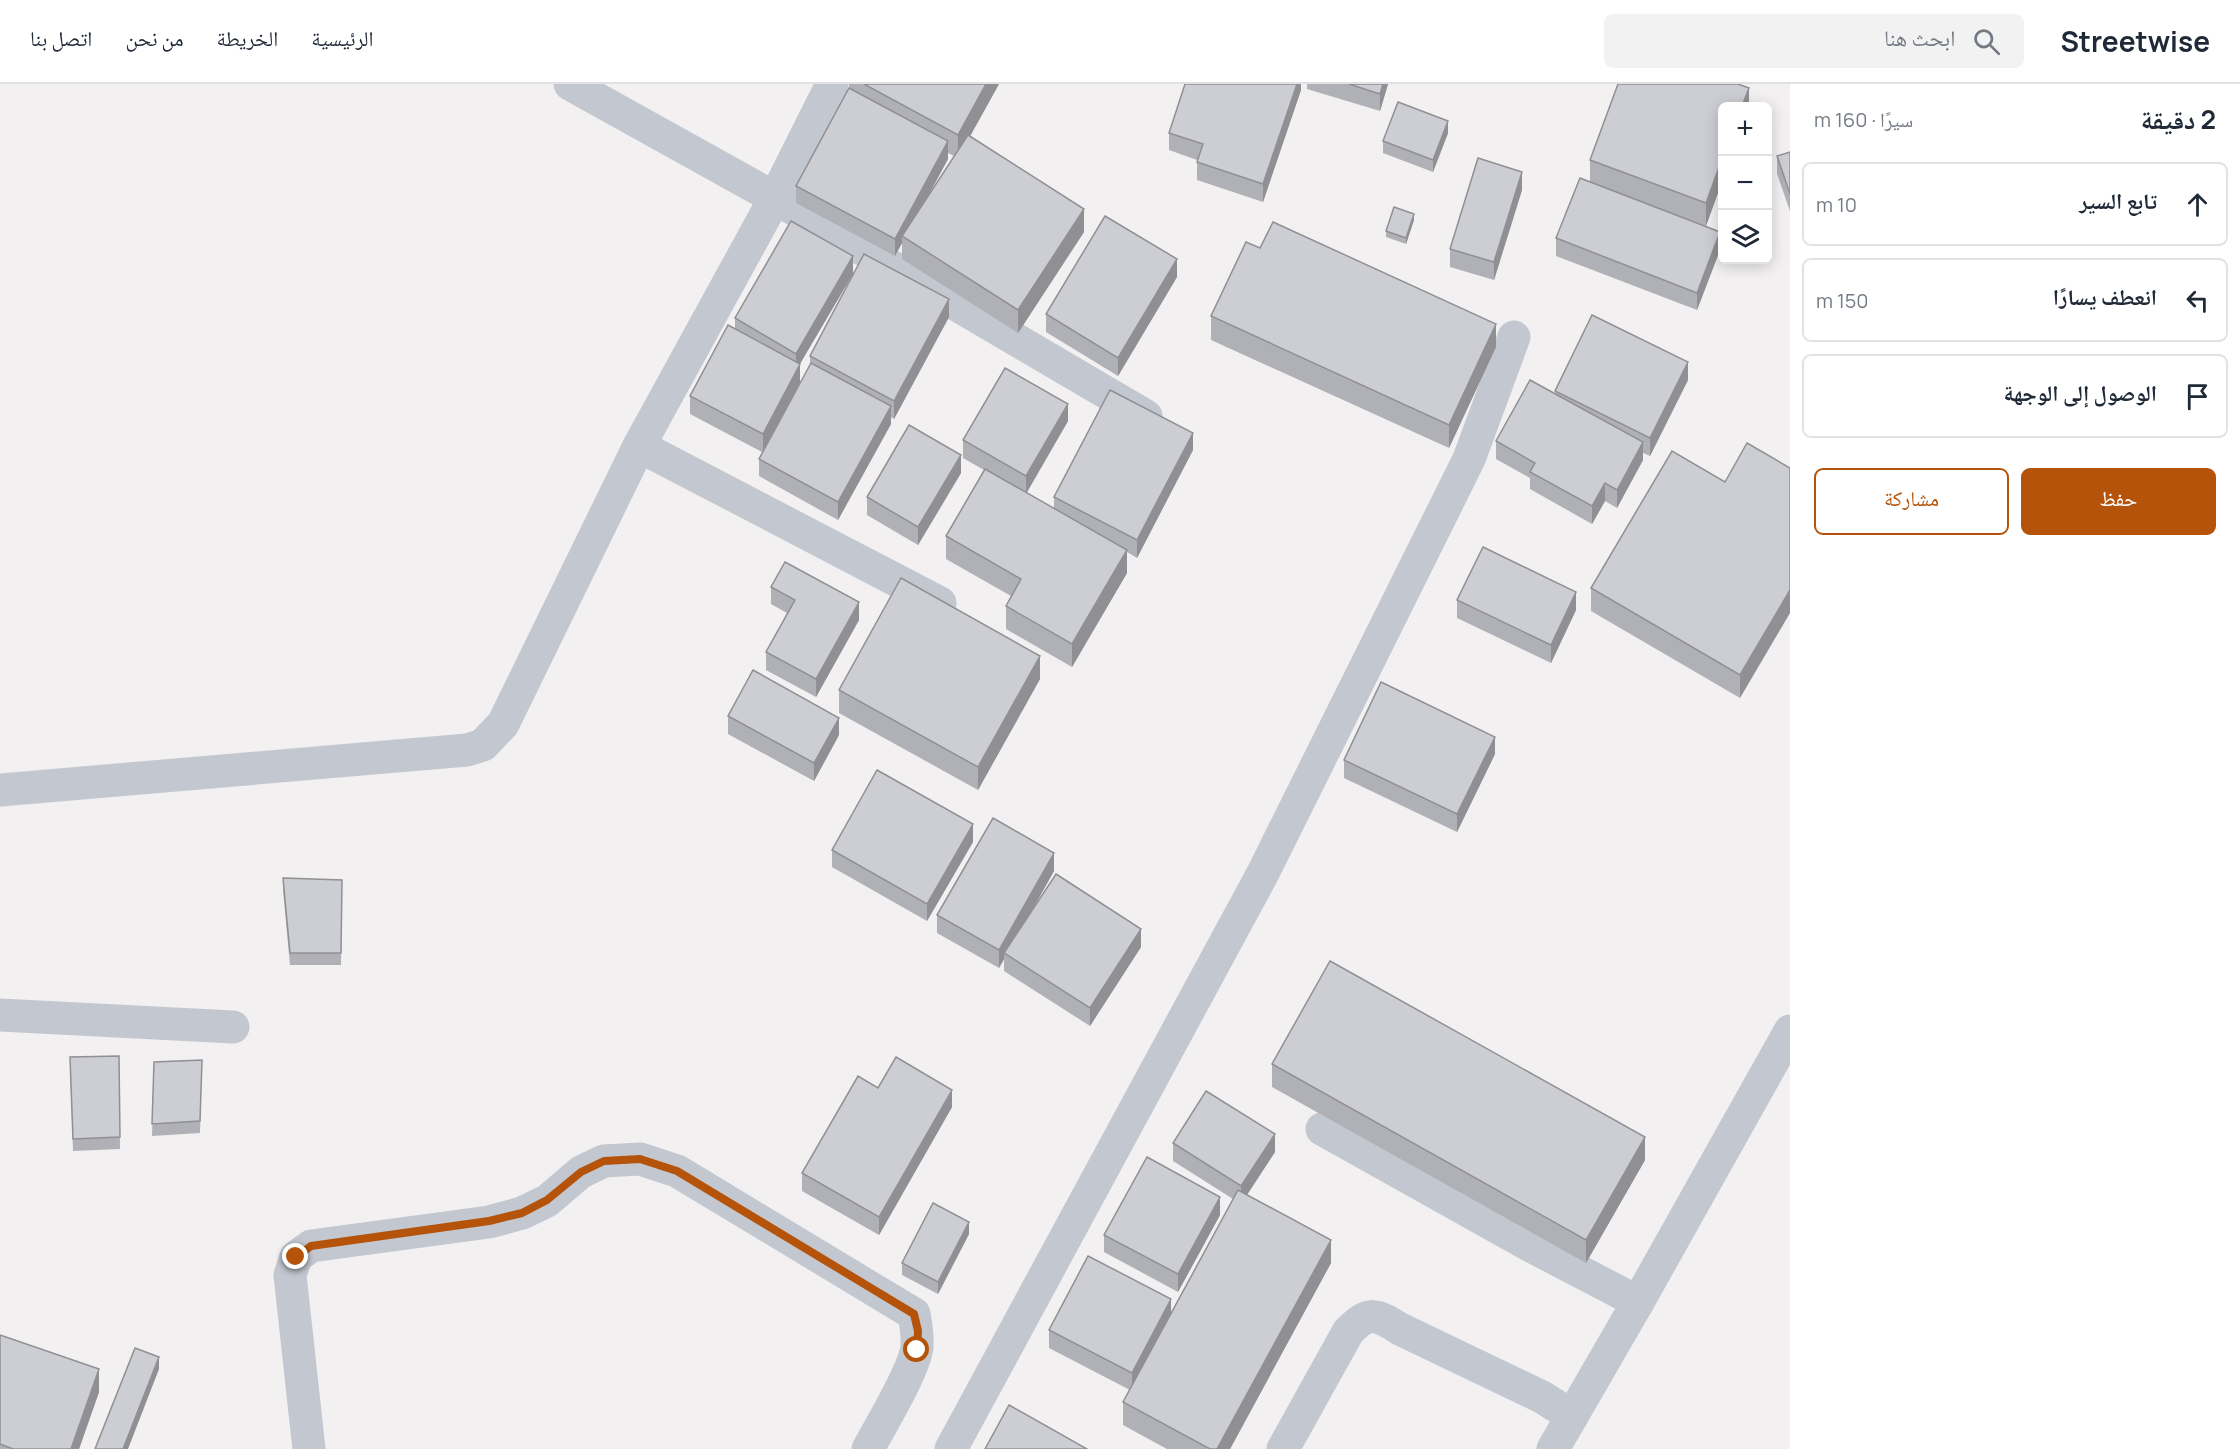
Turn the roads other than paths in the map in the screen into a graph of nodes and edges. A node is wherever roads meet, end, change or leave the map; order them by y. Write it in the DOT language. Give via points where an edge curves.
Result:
graph roads {
  1 [pos="570,84"];
  2 [pos="832,84"];
  3 [pos="775,198"];
  4 [pos="1514,337"];
  5 [pos="1154,421"];
  6 [pos="639,446"];
  7 [pos="966,617"];
  8 [pos="0,790"];
  9 [pos="0,1016"];
  10 [pos="233,1027"];
  11 [pos="1790,1031"];
  12 [pos="1322,1129"];
  13 [pos="1638,1302"];
  14 [pos="1572,1416"];
  15 [pos="309,1449"];
  16 [pos="868,1449"];
  17 [pos="951,1449"];
  18 [pos="1283,1449"];
  19 [pos="1553,1449"];
  1 -- 3 [label="street"];
  2 -- 3 [label="street"];
  3 -- 5 [label="street"];
  3 -- 6 [label="street"];
  4 -- 17 [label="street" via="1469,459 1263,873"];
  6 -- 7 [label="street"];
  6 -- 8 [label="street" via="503,724 483,745 467,750"];
  9 -- 10 [label="street"];
  11 -- 13 [label="street"];
  12 -- 13 [label="street"];
  13 -- 14 [label="street"];
  14 -- 18 [label="street" via="1380,1316 1368,1316 1348,1332"];
  14 -- 19 [label="street"];
  15 -- 16 [label="street" via="290,1275 296,1257 311,1246 522,1213 547,1200 581,1172 604,1161 640,1159 677,1171 914,1314 917,1350"];
}
